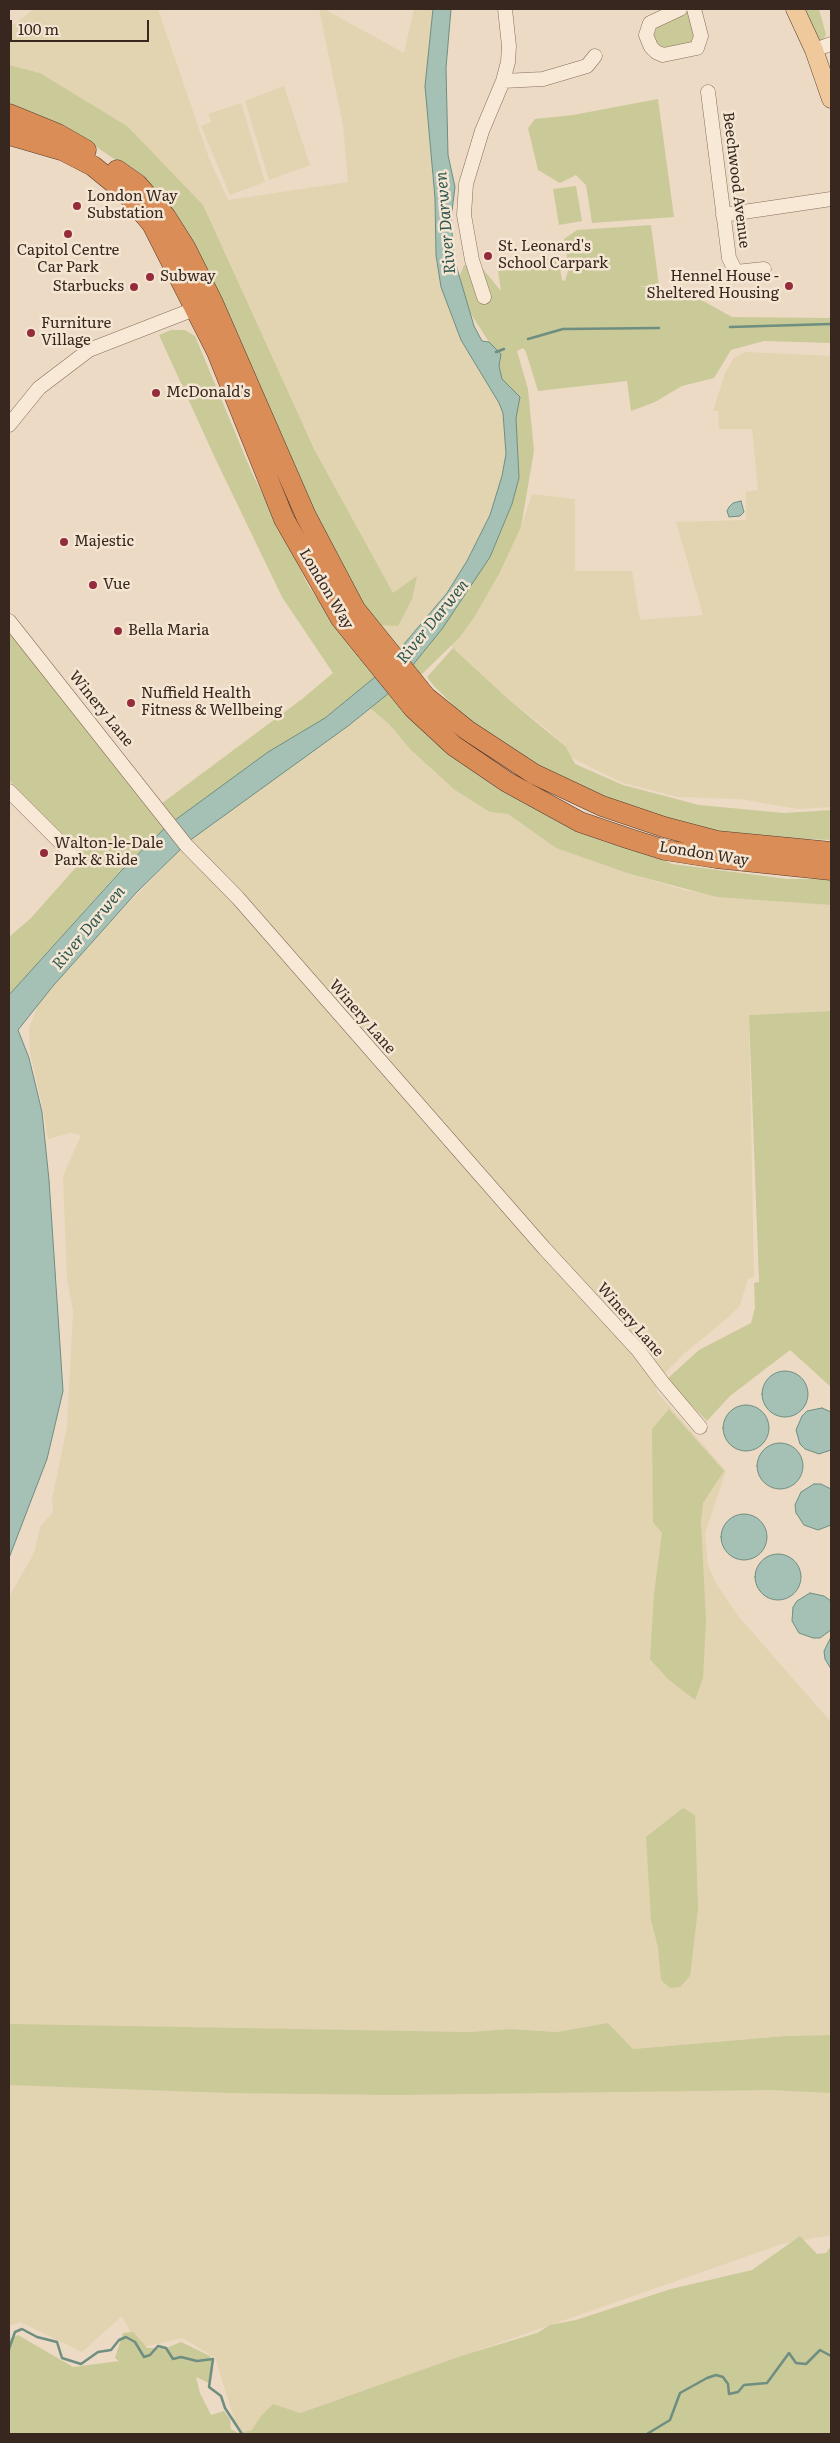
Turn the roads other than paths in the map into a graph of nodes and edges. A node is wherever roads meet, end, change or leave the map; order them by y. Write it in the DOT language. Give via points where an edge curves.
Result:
graph roads {
  1 [pos="505,9"];
  2 [pos="680,9"];
  3 [pos="694,9"];
  4 [pos="795,9"];
  5 [pos="831,44"];
  6 [pos="814,50"];
  7 [pos="595,56"];
  8 [pos="503,81"];
  9 [pos="708,92"];
  10 [pos="831,98"];
  11 [pos="9,114"];
  12 [pos="9,135"];
  13 [pos="831,199"];
  14 [pos="723,215"];
  15 [pos="764,269"];
  16 [pos="484,297"];
  17 [pos="205,305"];
  18 [pos="9,425"];
  19 [pos="9,621"];
  20 [pos="419,702"];
  21 [pos="9,791"];
  22 [pos="70,852"];
  23 [pos="831,852"];
  24 [pos="831,870"];
  25 [pos="700,1427"];
  1 -- 8 [label="street" via="510,46"];
  2 -- 3 [label="street" via="650,23 646,35 656,52 663,55 697,48 701,36"];
  4 -- 6 [label="main road"];
  5 -- 6 [label="street"];
  6 -- 10 [label="main road"];
  7 -- 8 [label="street" via="587,66 552,77 525,82"];
  8 -- 16 [label="street" via="482,131 466,184 464,215 472,260"];
  9 -- 14 [label="street, Beechwood Avenue"];
  11 -- 17 [label="highway, London Way" via="58,134 104,160 137,184 166,217 185,247"];
  12 -- 17 [label="highway, London Way" via="64,151 93,166 126,193 152,224"];
  13 -- 14 [label="street"];
  14 -- 15 [label="street, Beechwood Avenue" via="729,258 736,272"];
  17 -- 18 [label="street" via="89,350 39,388"];
  17 -- 20 [label="highway, London Way" via="217,352 284,519 348,614"];
  19 -- 25 [label="street, Winery Lane" via="185,843 238,898 544,1248 638,1350"];
  20 -- 23 [label="highway, London Way" via="534,774 602,806 717,841"];
  20 -- 24 [label="highway, London Way" via="454,746 507,782 580,822 665,850"];
  21 -- 22 [label="street"];
}
